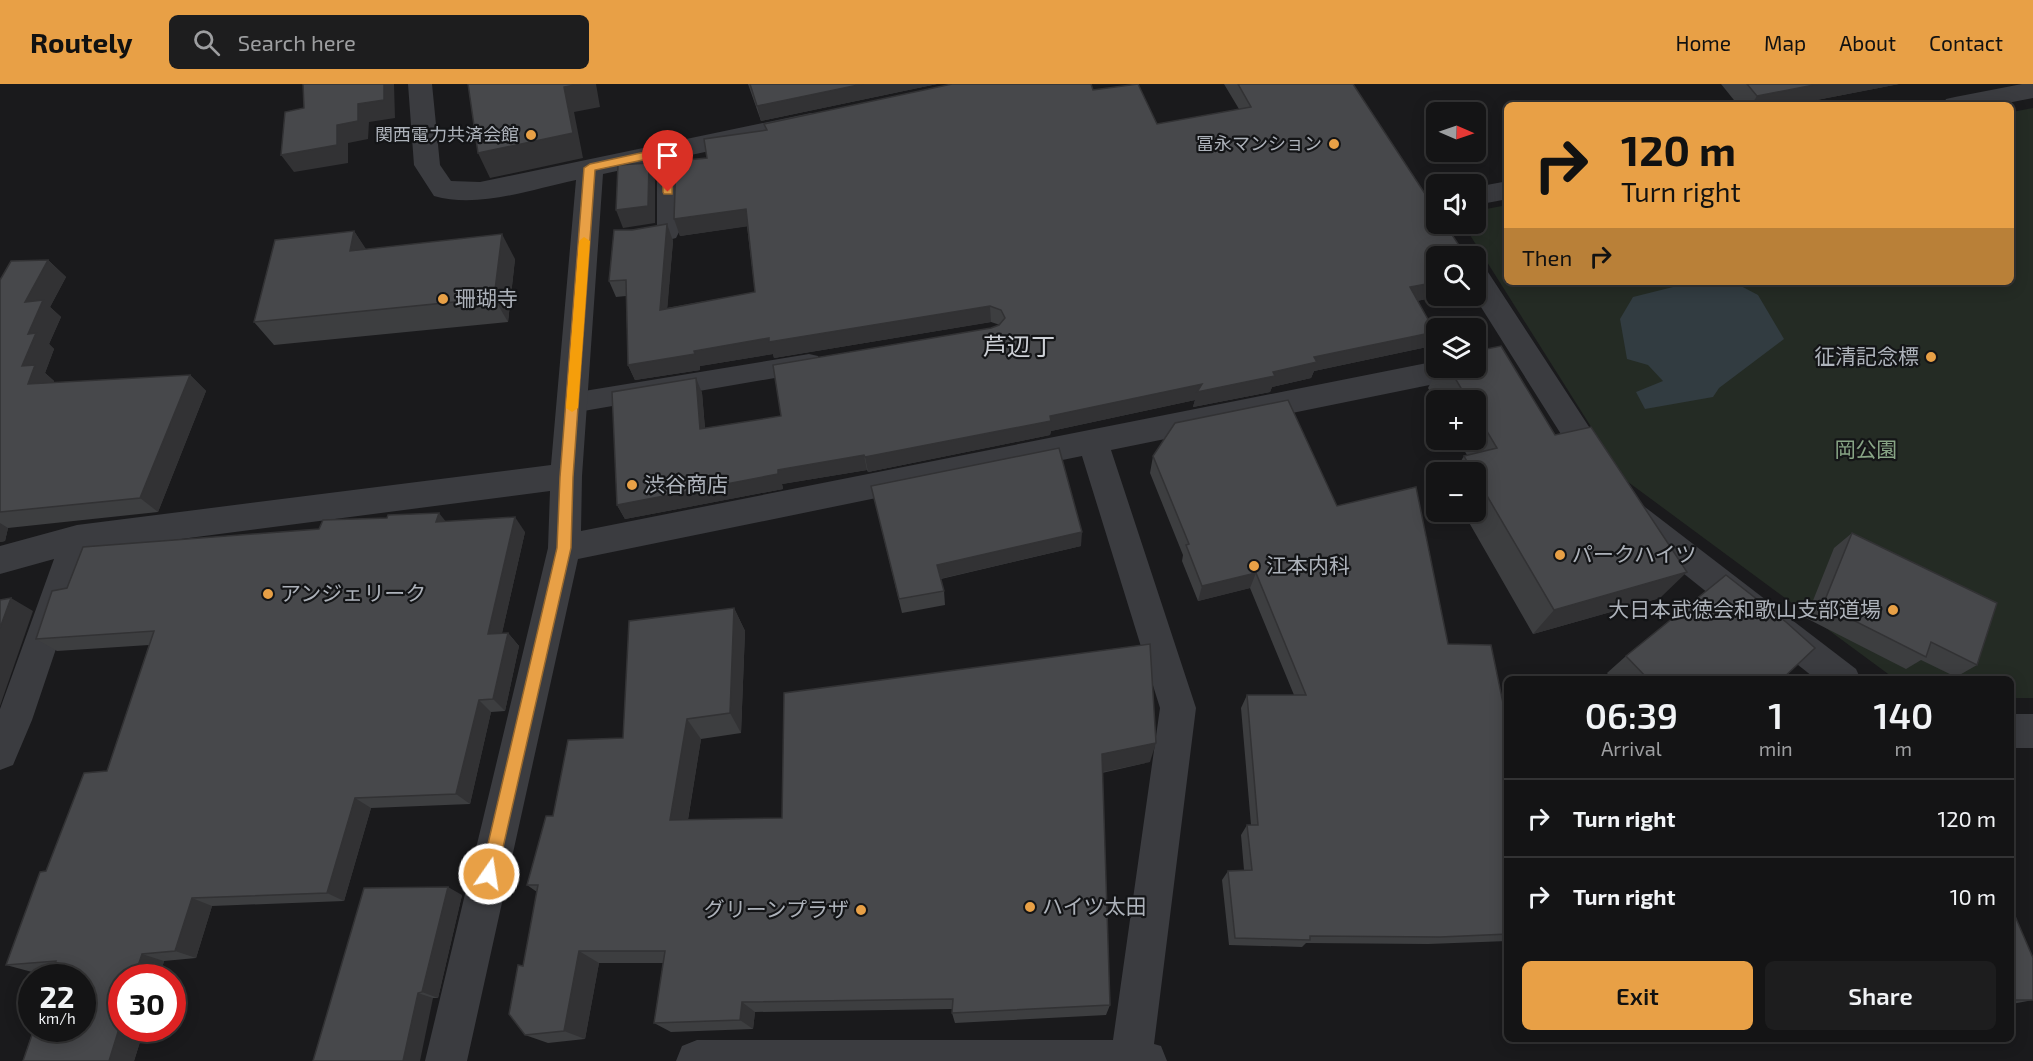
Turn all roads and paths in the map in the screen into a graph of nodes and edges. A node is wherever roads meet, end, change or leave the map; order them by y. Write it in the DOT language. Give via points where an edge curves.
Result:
graph roads {
  1 [pos="420,84"];
  2 [pos="2033,90"];
  3 [pos="1971,102"];
  4 [pos="837,115"];
  5 [pos="668,151"];
  6 [pos="590,168"];
  7 [pos="1504,191"];
  8 [pos="1486,194"];
  9 [pos="625,237"];
  10 [pos="1480,306"];
  11 [pos="828,360"];
  12 [pos="1488,362"];
  13 [pos="572,403"];
  14 [pos="1092,441"];
  15 [pos="567,477"];
  16 [pos="77,539"];
  17 [pos="564,548"];
  18 [pos="0,560"];
  19 [pos="1839,676"];
  20 [pos="2014,731"];
  21 [pos="2033,731"];
  22 [pos="0,753"];
  23 [pos="446,1061"];
  24 [pos="697,1061"];
  25 [pos="1131,1061"];
  26 [pos="1146,1061"];
  1 -- 6 [label="street" via="427,165 443,190 480,191"];
  2 -- 3 [label="street"];
  4 -- 5 [label="street"];
  5 -- 6 [label="street"];
  5 -- 9 [label="lane" via="668,232"];
  6 -- 13 [label="street"];
  7 -- 8 [label="street"];
  10 -- 12 [label="street"];
  11 -- 13 [label="lane"];
  12 -- 14 [label="street"];
  12 -- 19 [label="street" via="1626,510"];
  13 -- 15 [label="street"];
  14 -- 17 [label="street"];
  14 -- 25 [label="street" via="1178,708"];
  15 -- 16 [label="street"];
  15 -- 17 [label="street"];
  16 -- 18 [label="street"];
  16 -- 22 [label="street"];
  17 -- 23 [label="street"];
  20 -- 21 [label="street"];
  24 -- 25 [label="street"];
  25 -- 26 [label="street"];
}
